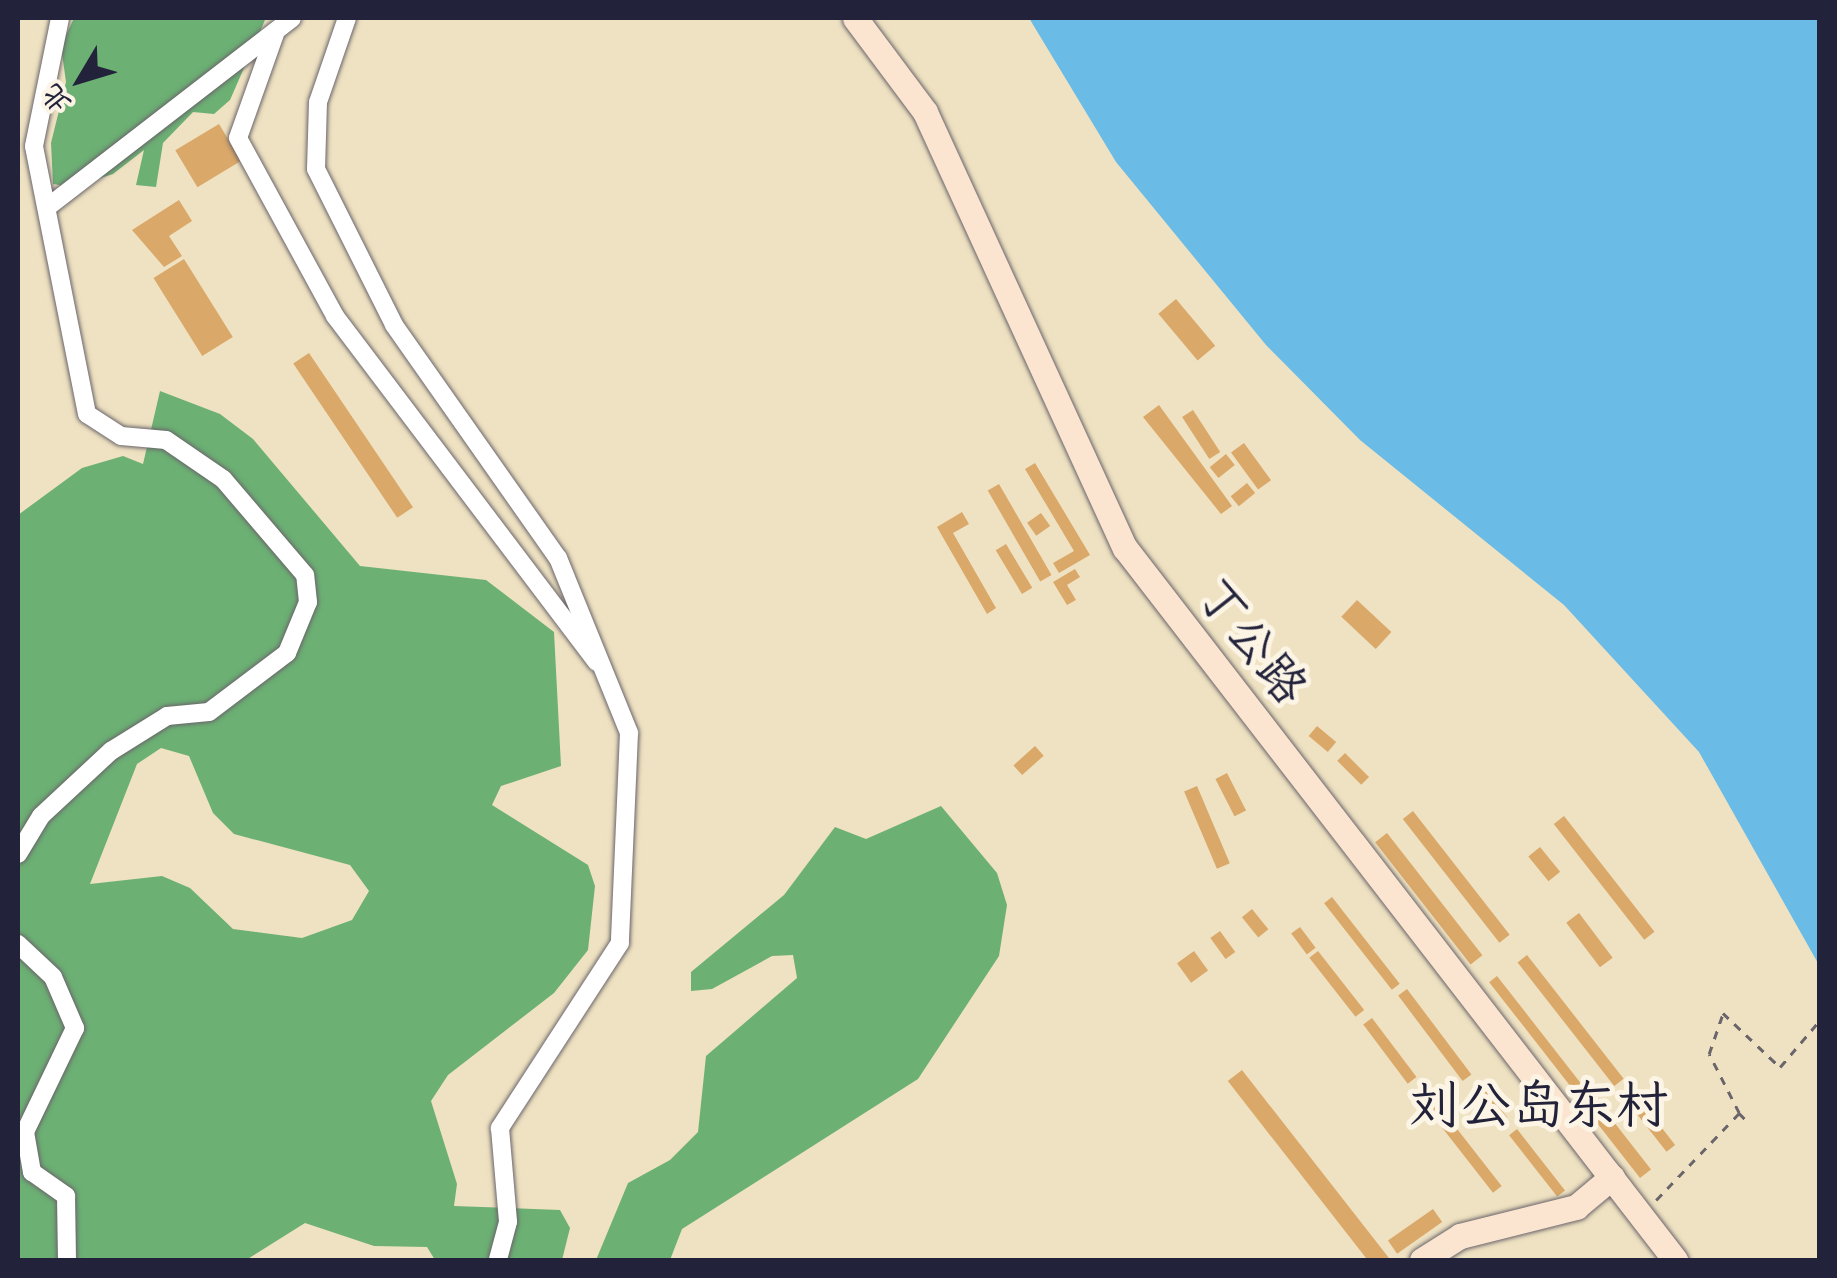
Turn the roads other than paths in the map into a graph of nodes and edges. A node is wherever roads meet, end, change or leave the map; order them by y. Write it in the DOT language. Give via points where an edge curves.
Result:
graph roads {
  1 [pos="60,18"];
  2 [pos="292,18"];
  3 [pos="347,18"];
  4 [pos="855,18"];
  5 [pos="275,34"];
  6 [pos="49,206"];
  7 [pos="608,676"];
  8 [pos="18,854"];
  9 [pos="18,944"];
  10 [pos="1612,1177"];
  11 [pos="67,1260"];
  12 [pos="498,1260"];
  13 [pos="1422,1260"];
  14 [pos="1676,1260"];
  1 -- 6 [label="street" via="34,146"];
  2 -- 5 [label="street"];
  3 -- 7 [label="street" via="318,102 316,169 394,326 558,558"];
  4 -- 10 [label="street, 丁公路" via="926,112 1126,548"];
  5 -- 6 [label="street"];
  5 -- 7 [label="street" via="238,138 334,316"];
  6 -- 8 [label="street" via="61,318 87,414 121,436 166,440 223,480 305,575 308,602 286,652 209,712 166,716 111,750 41,816"];
  7 -- 12 [label="street" via="632,767 620,942 500,1128 508,1222"];
  9 -- 11 [label="street" via="53,977 76,1028 25,1132 32,1172 66,1196"];
  10 -- 13 [label="street" via="1576,1206 1460,1236"];
  10 -- 14 [label="street, 丁公路"];
}
